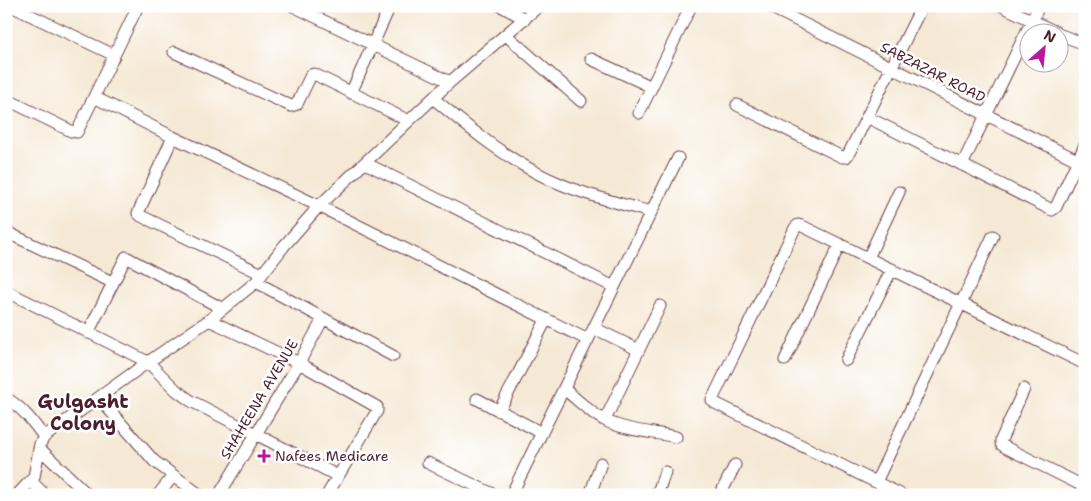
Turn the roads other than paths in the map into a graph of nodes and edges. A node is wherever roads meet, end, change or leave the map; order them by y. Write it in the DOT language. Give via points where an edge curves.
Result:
graph roads {
  1 [pos="11,6"];
  2 [pos="138,6"];
  3 [pos="293,6"];
  4 [pos="390,6"];
  5 [pos="501,6"];
  6 [pos="539,6"];
  7 [pos="691,6"];
  8 [pos="768,6"];
  9 [pos="922,6"];
  10 [pos="1002,6"];
  11 [pos="1039,6"];
  12 [pos="525,18"];
  13 [pos="1032,21"];
  14 [pos="506,35"];
  15 [pos="1068,37"];
  16 [pos="1085,44"];
  17 [pos="373,45"];
  18 [pos="174,52"];
  19 [pos="114,55"];
  20 [pos="590,59"];
  21 [pos="892,68"];
  22 [pos="450,82"];
  23 [pos="652,87"];
  24 [pos="351,93"];
  25 [pos="94,97"];
  26 [pos="433,98"];
  27 [pos="6,99"];
  28 [pos="581,101"];
  29 [pos="737,105"];
  30 [pos="640,113"];
  31 [pos="986,115"];
  32 [pos="867,117"];
  33 [pos="409,121"];
  34 [pos="173,137"];
  35 [pos="1085,145"];
  36 [pos="678,158"];
  37 [pos="1081,162"];
  38 [pos="365,163"];
  39 [pos="962,165"];
  40 [pos="899,192"];
  41 [pos="319,206"];
  42 [pos="651,212"];
  43 [pos="6,232"];
  44 [pos="993,236"];
  45 [pos="840,244"];
  46 [pos="868,258"];
  47 [pos="892,270"];
  48 [pos="259,278"];
  49 [pos="112,282"];
  50 [pos="614,287"];
  51 [pos="6,291"];
  52 [pos="961,303"];
  53 [pos="660,306"];
  54 [pos="224,309"];
  55 [pos="323,319"];
  56 [pos="209,320"];
  57 [pos="546,320"];
  58 [pos="594,328"];
  59 [pos="88,333"];
  60 [pos="588,340"];
  61 [pos="639,350"];
  62 [pos="392,356"];
  63 [pos="785,360"];
  64 [pos="846,360"];
  65 [pos="148,362"];
  66 [pos="298,363"];
  67 [pos="1085,364"];
  68 [pos="564,389"];
  69 [pos="1024,389"];
  70 [pos="6,398"];
  71 [pos="99,398"];
  72 [pos="477,399"];
  73 [pos="499,411"];
  74 [pos="605,420"];
  75 [pos="256,434"];
  76 [pos="542,434"];
  77 [pos="44,437"];
  78 [pos="676,437"];
  79 [pos="39,448"];
  80 [pos="428,463"];
  81 [pos="601,463"];
  82 [pos="735,465"];
  83 [pos="665,472"];
  84 [pos="172,476"];
  85 [pos="338,476"];
  86 [pos="31,481"];
  87 [pos="876,482"];
  88 [pos="1085,488"];
  89 [pos="17,495"];
  90 [pos="45,495"];
  91 [pos="88,495"];
  92 [pos="158,495"];
  93 [pos="200,495"];
  94 [pos="220,495"];
  95 [pos="327,495"];
  96 [pos="494,495"];
  97 [pos="511,495"];
  98 [pos="590,495"];
  99 [pos="657,495"];
  100 [pos="720,495"];
  101 [pos="902,495"];
  102 [pos="1078,495"];
  1 -- 19 [label="street"];
  2 -- 19 [label="street"];
  3 -- 17 [label="street"];
  4 -- 17 [label="street"];
  5 -- 12 [label="street"];
  6 -- 12 [label="street"];
  7 -- 23 [label="street"];
  8 -- 21 [label="street, SABZAZAR ROAD"];
  9 -- 21 [label="street"];
  10 -- 13 [label="street"];
  11 -- 13 [label="street"];
  12 -- 14 [label="street"];
  13 -- 31 [label="street"];
  14 -- 22 [label="street"];
  14 -- 28 [label="street"];
  15 -- 16 [label="street"];
  17 -- 22 [label="street"];
  17 -- 24 [label="street"];
  18 -- 24 [label="street" via="288,105 297,104 312,74"];
  19 -- 25 [label="street"];
  20 -- 23 [label="street"];
  21 -- 31 [label="street, SABZAZAR ROAD"];
  21 -- 32 [label="street"];
  22 -- 26 [label="street"];
  23 -- 30 [label="street"];
  24 -- 33 [label="street"];
  25 -- 27 [label="street" via="77,132"];
  25 -- 34 [label="street"];
  26 -- 33 [label="street"];
  26 -- 42 [label="street" via="484,138 534,171 562,185"];
  29 -- 32 [label="street" via="842,157 849,153"];
  31 -- 37 [label="street, SABZAZAR ROAD"];
  31 -- 39 [label="street"];
  32 -- 39 [label="street"];
  33 -- 38 [label="street"];
  34 -- 41 [label="street"];
  34 -- 48 [label="street" via="138,213"];
  35 -- 37 [label="street"];
  36 -- 42 [label="street"];
  37 -- 39 [label="street" via="1052,210"];
  38 -- 41 [label="street"];
  38 -- 50 [label="street"];
  40 -- 46 [label="street"];
  41 -- 48 [label="street"];
  41 -- 57 [label="street"];
  42 -- 50 [label="street"];
  43 -- 49 [label="street"];
  44 -- 52 [label="street"];
  45 -- 46 [label="street"];
  45 -- 63 [label="street"];
  45 -- 87 [label="street" via="802,226 795,228 712,400"];
  46 -- 47 [label="street"];
  47 -- 52 [label="street"];
  47 -- 64 [label="street"];
  48 -- 54 [label="street"];
  48 -- 55 [label="street"];
  49 -- 54 [label="street" via="126,257"];
  49 -- 59 [label="street"];
  50 -- 58 [label="street"];
  51 -- 59 [label="street"];
  52 -- 67 [label="street"];
  52 -- 87 [label="street"];
  53 -- 61 [label="street"];
  54 -- 56 [label="street"];
  55 -- 62 [label="street"];
  55 -- 66 [label="street, SHAHEENA AVENUE"];
  56 -- 65 [label="street"];
  56 -- 66 [label="street"];
  57 -- 60 [label="street"];
  57 -- 73 [label="street"];
  58 -- 60 [label="street"];
  58 -- 61 [label="street"];
  59 -- 65 [label="street"];
  60 -- 68 [label="street"];
  61 -- 74 [label="street"];
  65 -- 71 [label="street"];
  65 -- 75 [label="street" via="191,401"];
  66 -- 75 [label="street, SHAHEENA AVENUE"];
  66 -- 85 [label="street" via="377,407"];
  68 -- 74 [label="street"];
  68 -- 76 [label="street"];
  69 -- 88 [label="street" via="1001,444"];
  70 -- 77 [label="street" via="31,418"];
  71 -- 77 [label="street"];
  71 -- 84 [label="street" via="154,461"];
  72 -- 73 [label="street"];
  73 -- 76 [label="street"];
  74 -- 78 [label="street" via="622,427"];
  75 -- 85 [label="street"];
  75 -- 94 [label="street, SHAHEENA AVENUE"];
  76 -- 97 [label="street"];
  77 -- 79 [label="street"];
  79 -- 86 [label="street" via="36,472"];
  79 -- 91 [label="street"];
  80 -- 96 [label="street"];
  81 -- 98 [label="street"];
  82 -- 100 [label="street"];
  83 -- 99 [label="street"];
  84 -- 92 [label="street"];
  84 -- 93 [label="street"];
  85 -- 95 [label="street"];
  86 -- 89 [label="street"];
  86 -- 90 [label="street"];
  87 -- 101 [label="street"];
  88 -- 102 [label="street"];
}
